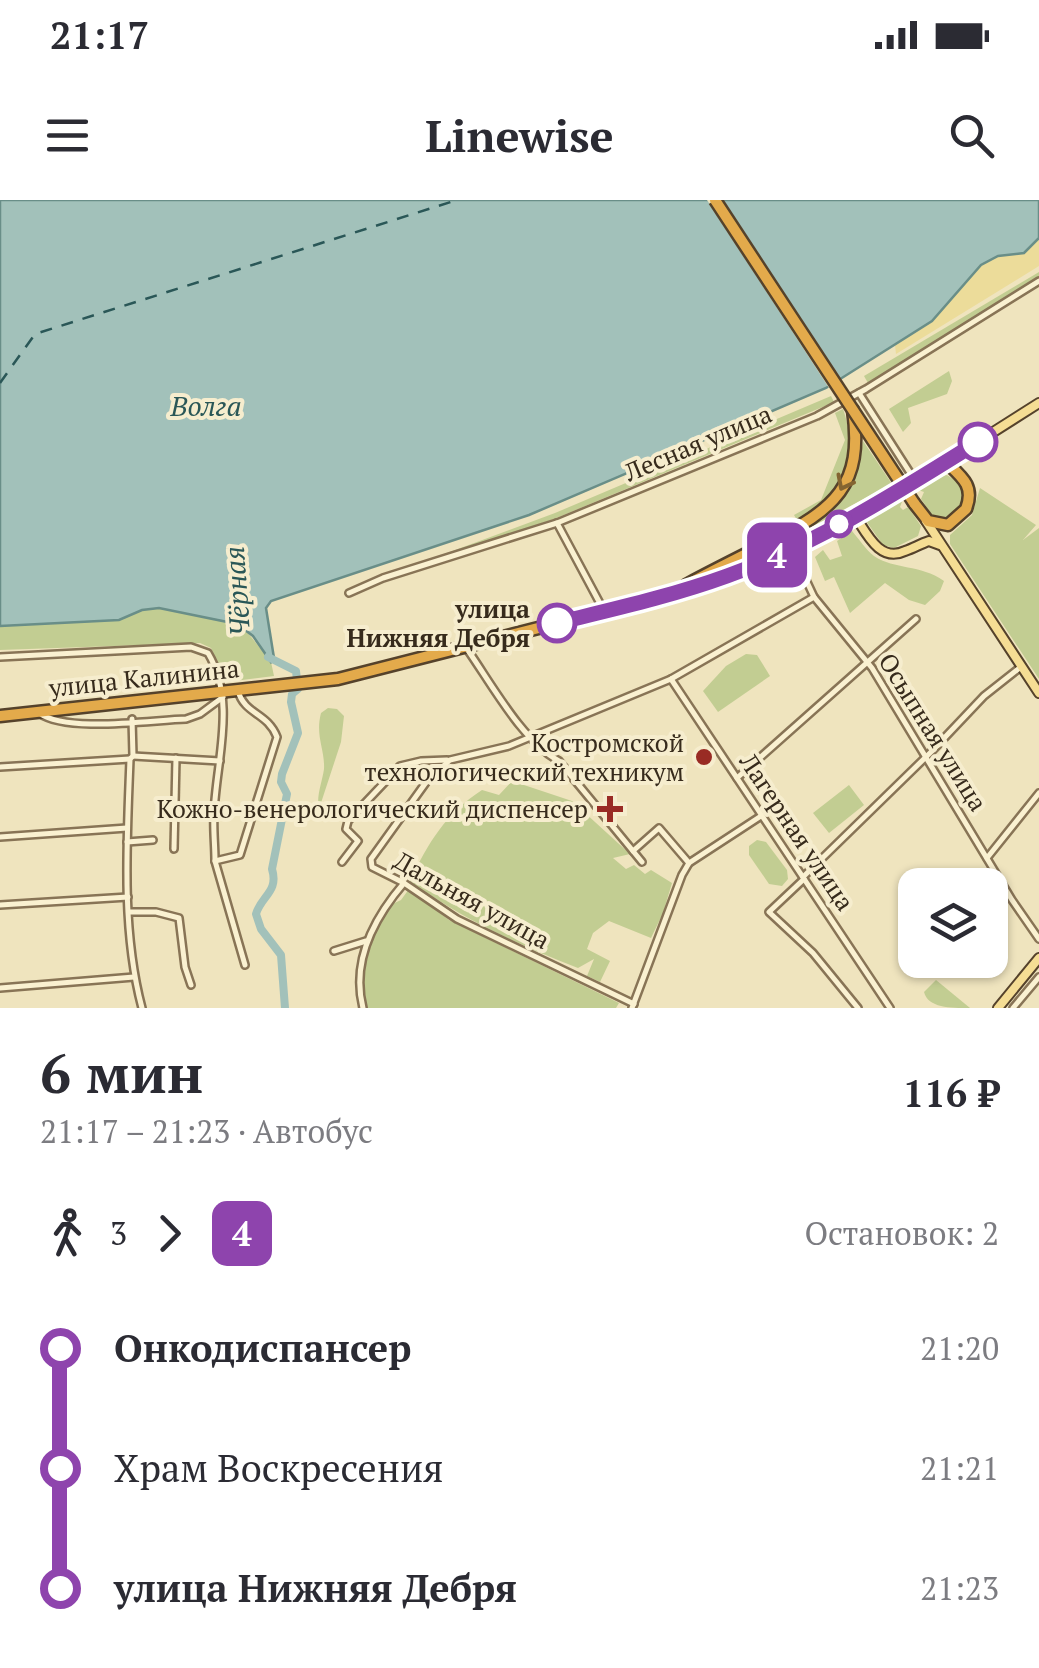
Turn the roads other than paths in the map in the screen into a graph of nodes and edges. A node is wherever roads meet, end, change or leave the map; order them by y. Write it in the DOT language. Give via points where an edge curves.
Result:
graph roads {
  1 [pos="714,200"];
  2 [pos="1039,281"];
  3 [pos="859,394"];
  4 [pos="1039,403"];
  5 [pos="852,408"];
  6 [pos="946,462"];
  7 [pos="915,480"];
  8 [pos="855,516"];
  9 [pos="923,517"];
  10 [pos="557,523"];
  11 [pos="952,523"];
  12 [pos="915,546"];
  13 [pos="791,548"];
  14 [pos="943,548"];
  15 [pos="349,593"];
  16 [pos="664,596"];
  17 [pos="814,596"];
  18 [pos="604,611"];
  19 [pos="916,619"];
  20 [pos="466,647"];
  21 [pos="0,657"];
  22 [pos="868,664"];
  23 [pos="1022,666"];
  24 [pos="671,679"];
  25 [pos="237,688"];
  26 [pos="1039,692"];
  27 [pos="222,693"];
  28 [pos="35,710"];
  29 [pos="0,716"];
  30 [pos="132,720"];
  31 [pos="530,737"];
  32 [pos="132,757"];
  33 [pos="926,757"];
  34 [pos="176,758"];
  35 [pos="450,760"];
  36 [pos="220,761"];
  37 [pos="0,767"];
  38 [pos="736,778"];
  39 [pos="1039,793"];
  40 [pos="760,816"];
  41 [pos="127,828"];
  42 [pos="0,836"];
  43 [pos="154,840"];
  44 [pos="127,842"];
  45 [pos="174,849"];
  46 [pos="632,850"];
  47 [pos="987,858"];
  48 [pos="215,861"];
  49 [pos="342,862"];
  50 [pos="642,862"];
  51 [pos="690,863"];
  52 [pos="803,878"];
  53 [pos="404,883"];
  54 [pos="128,896"];
  55 [pos="0,905"];
  56 [pos="129,912"];
  57 [pos="1039,938"];
  58 [pos="366,941"];
  59 [pos="334,951"];
  60 [pos="1039,958"];
  61 [pos="245,965"];
  62 [pos="1039,976"];
  63 [pos="134,977"];
  64 [pos="191,985"];
  65 [pos="0,988"];
  66 [pos="633,1006"];
  67 [pos="142,1008"];
  68 [pos="363,1008"];
  69 [pos="858,1008"];
  70 [pos="890,1008"];
  71 [pos="998,1008"];
  72 [pos="1014,1008"];
  1 -- 5 [label="highway, bridge"];
  2 -- 3 [label="street, Лесная улица"];
  3 -- 7 [label="street"];
  3 -- 10 [label="street, Лесная улица"];
  4 -- 6 [label="main road"];
  5 -- 9 [label="highway, bridge"];
  5 -- 16 [label="highway, one-way" via="855,457 844,488 827,508"];
  6 -- 7 [label="highway"];
  6 -- 11 [label="highway" via="970,492 966,509"];
  7 -- 8 [label="highway"];
  8 -- 12 [label="main road" via="881,551 899,554"];
  8 -- 13 [label="highway"];
  9 -- 11 [label="highway"];
  9 -- 12 [label="main road" via="924,534"];
  9 -- 14 [label="main road"];
  10 -- 15 [label="street, Лесная улица"];
  10 -- 18 [label="street"];
  11 -- 14 [label="main road"];
  12 -- 14 [label="main road" via="929,541"];
  13 -- 16 [label="highway"];
  13 -- 17 [label="street, Осыпная улица"];
  14 -- 23 [label="main road"];
  16 -- 18 [label="highway"];
  17 -- 22 [label="street, Осыпная улица"];
  17 -- 24 [label="street"];
  18 -- 20 [label="highway"];
  19 -- 22 [label="street"];
  20 -- 25 [label="highway, улица Калинина" via="338,678"];
  20 -- 31 [label="street"];
  21 -- 27 [label="street" via="200,648 212,658"];
  22 -- 33 [label="street, Осыпная улица"];
  22 -- 38 [label="street"];
  23 -- 26 [label="main road"];
  23 -- 33 [label="street"];
  24 -- 31 [label="street"];
  24 -- 38 [label="street, Лагерная улица"];
  25 -- 27 [label="highway, улица Калинина"];
  25 -- 48 [label="street" via="241,701 271,722 277,737 240,856"];
  27 -- 28 [label="highway, улица Калинина"];
  27 -- 30 [label="street, улица Калинина" via="200,714"];
  27 -- 36 [label="street"];
  28 -- 29 [label="highway, улица Калинина"];
  28 -- 30 [label="street, улица Калинина" via="48,720"];
  30 -- 32 [label="street"];
  31 -- 35 [label="street"];
  31 -- 46 [label="street" via="558,760"];
  32 -- 34 [label="street"];
  32 -- 37 [label="street"];
  32 -- 41 [label="street"];
  33 -- 47 [label="street, Осыпная улица"];
  33 -- 52 [label="street"];
  34 -- 36 [label="street"];
  34 -- 45 [label="street"];
  35 -- 49 [label="street" via="400,766 348,821 346,829 358,841"];
  35 -- 53 [label="street, Дальняя улица" via="371,859 372,868"];
  36 -- 48 [label="street"];
  38 -- 40 [label="street, Лагерная улица"];
  39 -- 47 [label="street"];
  40 -- 51 [label="street"];
  40 -- 52 [label="street, Лагерная улица"];
  41 -- 42 [label="street"];
  41 -- 44 [label="street"];
  43 -- 44 [label="street"];
  44 -- 54 [label="street"];
  46 -- 50 [label="street"];
  46 -- 51 [label="street" via="660,828"];
  47 -- 57 [label="street, Осыпная улица"];
  48 -- 61 [label="street"];
  51 -- 66 [label="street"];
  52 -- 69 [label="street" via="769,912"];
  52 -- 70 [label="street, Лагерная улица"];
  53 -- 58 [label="street"];
  53 -- 66 [label="street, Дальняя улица" via="457,920"];
  54 -- 55 [label="street"];
  54 -- 56 [label="street"];
  56 -- 63 [label="street"];
  56 -- 64 [label="street" via="179,918"];
  58 -- 59 [label="street"];
  58 -- 68 [label="street" via="358,990"];
  60 -- 71 [label="main road"];
  62 -- 72 [label="street"];
  63 -- 65 [label="street"];
  63 -- 67 [label="street"];
}
